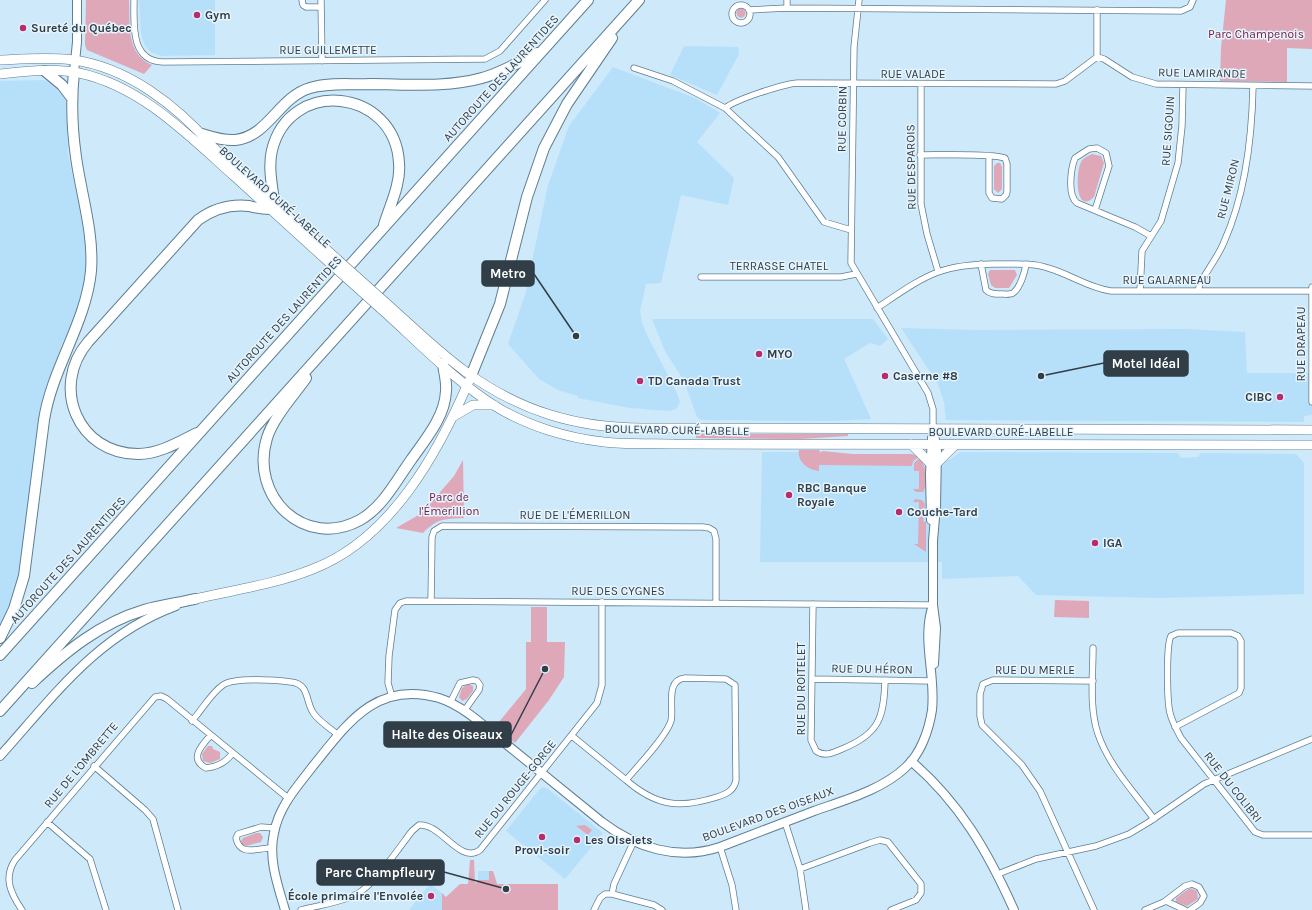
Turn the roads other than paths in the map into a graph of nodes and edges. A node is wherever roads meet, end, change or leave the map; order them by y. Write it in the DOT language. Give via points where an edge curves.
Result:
graph roads {
  1 [pos="77,0"];
  2 [pos="134,0"];
  3 [pos="302,0"];
  4 [pos="321,0"];
  5 [pos="545,0"];
  6 [pos="588,0"];
  7 [pos="787,0"];
  8 [pos="859,0"];
  9 [pos="1193,0"];
  10 [pos="637,2"];
  11 [pos="321,7"];
  12 [pos="787,8"];
  13 [pos="858,9"];
  14 [pos="749,10"];
  15 [pos="1097,10"];
  16 [pos="544,49"];
  17 [pos="1097,57"];
  18 [pos="0,60"];
  19 [pos="75,60"];
  20 [pos="322,61"];
  21 [pos="634,68"];
  22 [pos="45,71"];
  23 [pos="74,72"];
  24 [pos="0,74"];
  25 [pos="854,84"];
  26 [pos="921,85"];
  27 [pos="1183,85"];
  28 [pos="1253,86"];
  29 [pos="1312,86"];
  30 [pos="71,97"];
  31 [pos="725,108"];
  32 [pos="202,134"];
  33 [pos="920,155"];
  34 [pos="989,156"];
  35 [pos="272,205"];
  36 [pos="1095,210"];
  37 [pos="383,228"];
  38 [pos="851,230"];
  39 [pos="1151,236"];
  40 [pos="980,264"];
  41 [pos="1026,264"];
  42 [pos="938,271"];
  43 [pos="856,274"];
  44 [pos="702,277"];
  45 [pos="1312,287"];
  46 [pos="1140,291"];
  47 [pos="1198,291"];
  48 [pos="1312,291"];
  49 [pos="382,305"];
  50 [pos="877,308"];
  51 [pos="333,340"];
  52 [pos="443,364"];
  53 [pos="469,380"];
  54 [pos="1312,402"];
  55 [pos="494,405"];
  56 [pos="454,416"];
  57 [pos="933,429"];
  58 [pos="203,430"];
  59 [pos="1312,430"];
  60 [pos="911,444"];
  61 [pos="933,444"];
  62 [pos="955,445"];
  63 [pos="1312,446"];
  64 [pos="933,463"];
  65 [pos="195,599"];
  66 [pos="431,601"];
  67 [pos="602,602"];
  68 [pos="716,603"];
  69 [pos="813,604"];
  70 [pos="933,605"];
  71 [pos="0,638"];
  72 [pos="1093,648"];
  73 [pos="0,655"];
  74 [pos="812,679"];
  75 [pos="884,680"];
  76 [pos="932,681"];
  77 [pos="1093,682"];
  78 [pos="392,697"];
  79 [pos="450,703"];
  80 [pos="464,711"];
  81 [pos="0,712"];
  82 [pos="192,721"];
  83 [pos="1175,727"];
  84 [pos="338,735"];
  85 [pos="210,736"];
  86 [pos="572,736"];
  87 [pos="1312,739"];
  88 [pos="232,754"];
  89 [pos="0,756"];
  90 [pos="911,761"];
  91 [pos="94,766"];
  92 [pos="542,773"];
  93 [pos="1213,779"];
  94 [pos="626,780"];
  95 [pos="288,798"];
  96 [pos="1154,819"];
  97 [pos="47,822"];
  98 [pos="785,822"];
  99 [pos="275,828"];
  100 [pos="1312,835"];
  101 [pos="633,843"];
  102 [pos="720,846"];
  103 [pos="272,848"];
  104 [pos="1067,852"];
  105 [pos="800,869"];
  106 [pos="998,874"];
  107 [pos="612,894"];
  108 [pos="1166,901"];
  109 [pos="22,910"];
  110 [pos="106,910"];
  111 [pos="178,910"];
  112 [pos="285,910"];
  113 [pos="300,910"];
  114 [pos="594,910"];
  115 [pos="662,910"];
  116 [pos="736,910"];
  117 [pos="806,910"];
  118 [pos="891,910"];
  119 [pos="1014,910"];
  120 [pos="1094,910"];
  121 [pos="1145,910"];
  122 [pos="1185,910"];
  123 [pos="1190,910"];
  1 -- 19 [label="street"];
  2 -- 20 [label="street, RUE GUILLEMETTE" via="136,42 144,55 154,61"];
  3 -- 11 [label="street" via="306,7"];
  4 -- 11 [label="street"];
  5 -- 20 [label="street, RUE GUILLEMETTE" via="500,51 485,59"];
  6 -- 16 [label="highway, AUTOROUTE DES LAURENTIDES"];
  7 -- 12 [label="street"];
  8 -- 13 [label="street, RUE CORBIN"];
  9 -- 15 [label="street" via="1190,7 1184,10"];
  10 -- 51 [label="highway"];
  10 -- 53 [label="highway" via="570,99 546,143 527,198 500,304"];
  11 -- 20 [label="street"];
  12 -- 13 [label="street"];
  12 -- 14 [label="street"];
  13 -- 15 [label="street"];
  13 -- 25 [label="street, RUE CORBIN" via="854,46"];
  15 -- 17 [label="street"];
  16 -- 32 [label="highway" via="498,72 470,81 331,85 310,88 290,98 261,128 246,137 230,140"];
  16 -- 37 [label="highway, AUTOROUTE DES LAURENTIDES"];
  17 -- 26 [label="street, RUE VALADE" via="1059,84"];
  17 -- 27 [label="street, RUE LAMIRANDE" via="1142,81"];
  18 -- 19 [label="main road, BOULEVARD CURÉ-LABELLE"];
  19 -- 23 [label="street"];
  19 -- 32 [label="main road, BOULEVARD CURÉ-LABELLE" via="138,83"];
  21 -- 31 [label="street" via="679,83"];
  22 -- 23 [label="main road, BOULEVARD CURÉ-LABELLE"];
  22 -- 24 [label="main road, BOULEVARD CURÉ-LABELLE"];
  22 -- 30 [label="highway" via="62,85"];
  23 -- 30 [label="highway"];
  23 -- 35 [label="main road, BOULEVARD CURÉ-LABELLE" via="114,86 154,108"];
  25 -- 26 [label="street, RUE VALADE"];
  25 -- 31 [label="street, RUE VALADE" via="789,84"];
  25 -- 38 [label="street, RUE CORBIN"];
  26 -- 33 [label="street, RUE DESPAROIS"];
  27 -- 28 [label="street, RUE LAMIRANDE"];
  27 -- 39 [label="street, RUE SIGOUIN" via="1178,163 1162,218"];
  28 -- 29 [label="street, RUE LAMIRANDE"];
  28 -- 47 [label="street, RUE MIRON" via="1244,180 1225,241"];
  30 -- 71 [label="highway" via="76,155 90,241 90,279 84,305 48,398 24,576 17,601"];
  31 -- 38 [label="street" via="775,153 824,222"];
  32 -- 35 [label="main road, BOULEVARD CURÉ-LABELLE"];
  33 -- 34 [label="street"];
  33 -- 42 [label="street, RUE DESPAROIS" via="922,210"];
  34 -- 34 [label="street" via="988,193 992,198 1002,199 1008,192 1007,161 1003,157"];
  35 -- 37 [label="highway" via="271,155 274,142 284,126 296,114 311,105 330,100 351,102 369,110 381,120 397,147 399,175"];
  35 -- 49 [label="main road, BOULEVARD CURÉ-LABELLE, bridge"];
  35 -- 58 [label="highway" via="236,206 220,209 202,217 88,342 73,367 70,394 75,413 88,433 106,446 129,454 149,453"];
  36 -- 36 [label="street" via="1075,202 1072,192 1075,158 1095,148 1104,151 1109,163"];
  36 -- 39 [label="street"];
  37 -- 58 [label="highway, AUTOROUTE DES LAURENTIDES"];
  38 -- 43 [label="street, RUE CORBIN" via="850,259"];
  39 -- 46 [label="street, RUE SIGOUIN" via="1142,251"];
  40 -- 41 [label="street, RUE GALARNEAU"];
  40 -- 41 [label="street" via="986,290 997,294 1015,292 1024,275"];
  40 -- 42 [label="street, RUE GALARNEAU"];
  41 -- 46 [label="street, RUE GALARNEAU" via="1061,272 1102,290"];
  42 -- 50 [label="street, RUE GALARNEAU" via="912,284"];
  43 -- 44 [label="street, TERRASSE CHATEL"];
  43 -- 50 [label="street, RUE CORBIN"];
  45 -- 48 [label="street, RUE DRAPEAU"];
  46 -- 47 [label="street, RUE GALARNEAU"];
  47 -- 48 [label="street, RUE GALARNEAU"];
  48 -- 54 [label="street, RUE DRAPEAU"];
  49 -- 52 [label="main road, BOULEVARD CURÉ-LABELLE"];
  49 -- 53 [label="main road, BOULEVARD CURÉ-LABELLE" via="453,362"];
  50 -- 57 [label="street, RUE CORBIN" via="928,393 933,409"];
  51 -- 52 [label="highway" via="271,428 263,456 266,482 276,502 290,516 312,526 348,525 366,516 380,503 440,415 446,391"];
  51 -- 81 [label="highway"];
  52 -- 53 [label="main road, BOULEVARD CURÉ-LABELLE"];
  53 -- 55 [label="main road, BOULEVARD CURÉ-LABELLE"];
  53 -- 56 [label="main road"];
  53 -- 57 [label="main road, BOULEVARD CURÉ-LABELLE" via="564,420 597,426"];
  55 -- 56 [label="main road" via="473,405"];
  55 -- 60 [label="main road, BOULEVARD CURÉ-LABELLE" via="550,430 605,442"];
  56 -- 65 [label="main road" via="435,453 417,477 378,526 353,547 305,572"];
  57 -- 59 [label="main road, BOULEVARD CURÉ-LABELLE"];
  57 -- 61 [label="street, BOULEVARD DES OISEAUX"];
  58 -- 73 [label="highway, AUTOROUTE DES LAURENTIDES"];
  60 -- 61 [label="main road, BOULEVARD CURÉ-LABELLE"];
  60 -- 64 [label="main road"];
  61 -- 62 [label="main road, BOULEVARD CURÉ-LABELLE"];
  61 -- 64 [label="street, BOULEVARD DES OISEAUX"];
  62 -- 63 [label="main road, BOULEVARD CURÉ-LABELLE"];
  62 -- 64 [label="main road"];
  64 -- 70 [label="street, BOULEVARD DES OISEAUX" via="930,506 934,533"];
  65 -- 81 [label="highway" via="144,610 97,631 53,663"];
  65 -- 89 [label="street" via="146,618 102,647 72,675"];
  66 -- 67 [label="street, RUE DES CYGNES"];
  66 -- 68 [label="street, RUE DE L'ÉMERILLON" via="432,537 434,531 442,526 707,527 715,533"];
  66 -- 78 [label="street, RUE DES CYGNES" via="406,601 396,608 388,659 388,683"];
  67 -- 68 [label="street, RUE DES CYGNES"];
  67 -- 86 [label="street, RUE DU ROUGE-GORGE" via="600,696"];
  68 -- 69 [label="street, RUE DES CYGNES"];
  69 -- 70 [label="street, RUE DES CYGNES"];
  69 -- 74 [label="street, RUE DU ROITELET"];
  70 -- 76 [label="street, BOULEVARD DES OISEAUX" via="936,644"];
  72 -- 77 [label="street"];
  74 -- 75 [label="street, RUE DU HÉRON"];
  74 -- 75 [label="street, RUE DU ROITELET" via="812,743 816,750 824,754 849,746 871,733 880,719 883,708"];
  75 -- 76 [label="street, RUE DU HÉRON"];
  76 -- 90 [label="street, BOULEVARD DES OISEAUX" via="932,705 928,727"];
  77 -- 96 [label="street" via="1094,717 1101,742 1115,766"];
  77 -- 104 [label="street, RUE DU MERLE" via="993,680 986,682 980,691 982,725 1022,765 1038,787"];
  78 -- 79 [label="street, BOULEVARD DES OISEAUX" via="418,695"];
  78 -- 84 [label="street, BOULEVARD DES OISEAUX" via="361,712"];
  79 -- 80 [label="street, BOULEVARD DES OISEAUX"];
  79 -- 80 [label="street" via="460,683 477,681 480,685 479,690"];
  80 -- 92 [label="street, BOULEVARD DES OISEAUX"];
  82 -- 84 [label="street" via="225,683 291,682 301,685 313,712"];
  82 -- 85 [label="street, RUE DE L'OMBRETTE"];
  82 -- 91 [label="street, RUE DE L'OMBRETTE" via="164,698 155,697"];
  83 -- 83 [label="street, RUE DU COLIBRI" via="1239,693 1241,641 1236,635 1178,633 1170,638 1169,704"];
  83 -- 93 [label="street, RUE DU COLIBRI"];
  84 -- 95 [label="street, BOULEVARD DES OISEAUX"];
  85 -- 88 [label="street, RUE DE L'OMBRETTE"];
  85 -- 88 [label="street" via="197,752 201,764 207,768 217,765 226,761"];
  86 -- 92 [label="street, RUE DU ROUGE-GORGE"];
  86 -- 94 [label="street"];
  87 -- 93 [label="street"];
  88 -- 95 [label="street, RUE DE L'OMBRETTE"];
  90 -- 98 [label="street, BOULEVARD DES OISEAUX" via="894,777 876,787"];
  90 -- 106 [label="street" via="961,815 983,846"];
  91 -- 97 [label="street, RUE DE L'OMBRETTE"];
  91 -- 111 [label="street" via="153,819"];
  92 -- 101 [label="street, BOULEVARD DES OISEAUX" via="602,822"];
  92 -- 113 [label="street, RUE DU ROUGE-GORGE" via="478,852 462,851 432,828 419,825 360,892 341,900"];
  93 -- 96 [label="street"];
  93 -- 100 [label="street, RUE DU COLIBRI" via="1256,833"];
  94 -- 94 [label="street" via="654,799 677,804 702,802 731,790 736,780 736,691 733,682 724,678 685,678 676,681 672,688 672,716 669,725"];
  95 -- 99 [label="street, BOULEVARD DES OISEAUX"];
  96 -- 104 [label="street" via="1136,831 1112,841"];
  97 -- 109 [label="street, RUE DE L'OMBRETTE" via="11,867 9,886"];
  97 -- 110 [label="street" via="90,859"];
  98 -- 102 [label="street, BOULEVARD DES OISEAUX"];
  98 -- 105 [label="street"];
  99 -- 103 [label="street, BOULEVARD DES OISEAUX"];
  99 -- 103 [label="street" via="258,827 238,834 236,838 243,850"];
  101 -- 102 [label="street, BOULEVARD DES OISEAUX" via="677,853 697,852"];
  101 -- 107 [label="street"];
  102 -- 116 [label="street" via="732,885"];
  103 -- 112 [label="street, BOULEVARD DES OISEAUX"];
  104 -- 106 [label="street" via="1036,859"];
  104 -- 120 [label="street"];
  105 -- 117 [label="street"];
  105 -- 118 [label="street" via="870,843 886,841 905,862 922,887 916,900"];
  106 -- 119 [label="street"];
  107 -- 114 [label="street" via="605,894 600,898"];
  107 -- 115 [label="street" via="654,905"];
  108 -- 121 [label="street"];
  108 -- 122 [label="street"];
  108 -- 123 [label="street" via="1188,884 1196,884 1203,898"];
}
